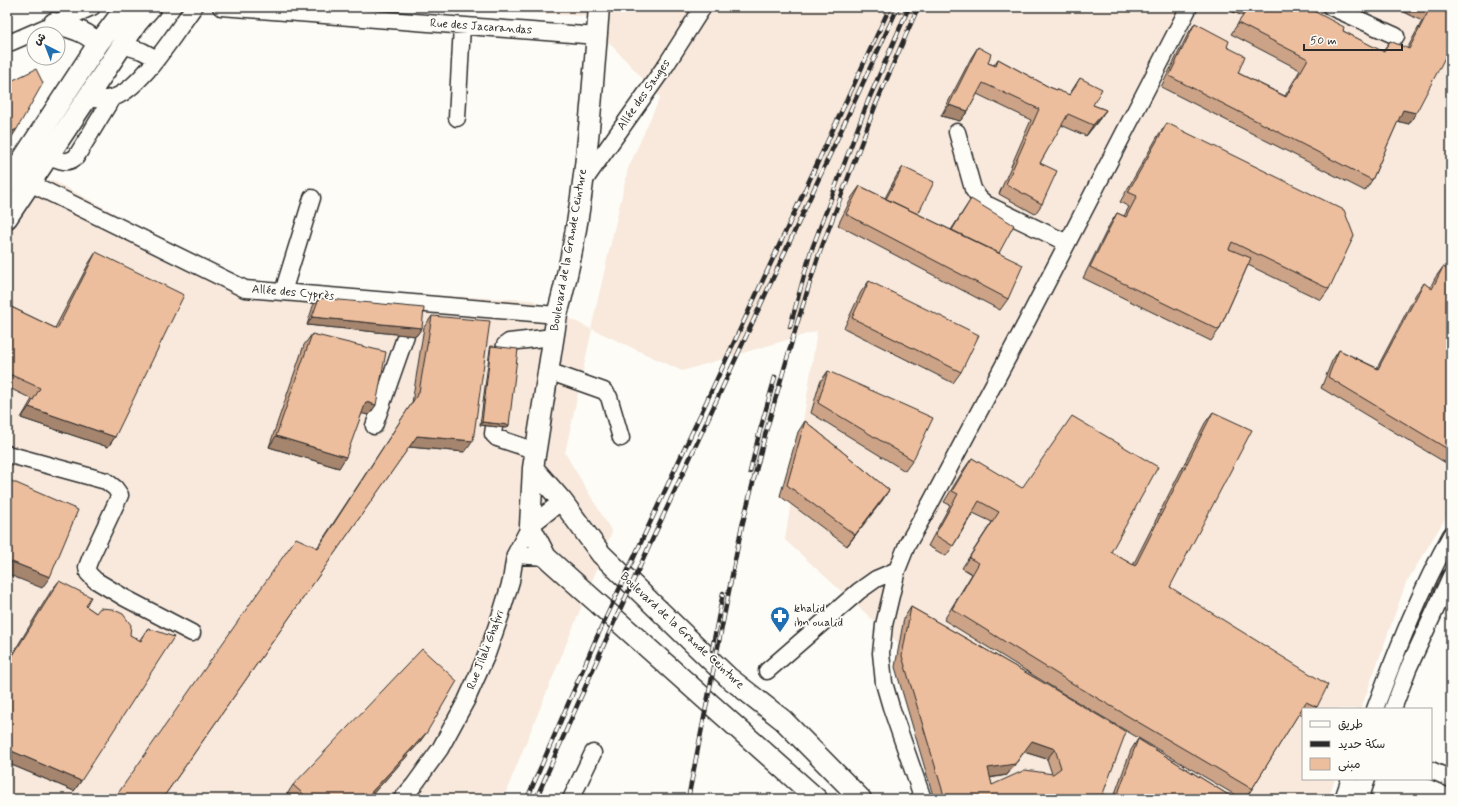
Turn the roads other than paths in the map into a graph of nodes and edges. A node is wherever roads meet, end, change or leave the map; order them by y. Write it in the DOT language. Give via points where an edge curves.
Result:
graph roads {
  1 [pos="92,7"];
  2 [pos="126,7"];
  3 [pos="151,7"];
  4 [pos="194,7"];
  5 [pos="222,7"];
  6 [pos="599,7"];
  7 [pos="703,7"];
  8 [pos="1189,7"];
  9 [pos="1331,7"];
  10 [pos="336,12"];
  11 [pos="54,23"];
  12 [pos="462,26"];
  13 [pos="597,36"];
  14 [pos="1396,36"];
  15 [pos="7,44"];
  16 [pos="98,44"];
  17 [pos="122,45"];
  18 [pos="157,59"];
  19 [pos="112,98"];
  20 [pos="86,99"];
  21 [pos="457,118"];
  22 [pos="957,132"];
  23 [pos="48,155"];
  24 [pos="584,182"];
  25 [pos="7,183"];
  26 [pos="30,183"];
  27 [pos="312,198"];
  28 [pos="7,218"];
  29 [pos="1067,243"];
  30 [pos="284,292"];
  31 [pos="557,315"];
  32 [pos="406,335"];
  33 [pos="553,337"];
  34 [pos="504,350"];
  35 [pos="384,352"];
  36 [pos="399,355"];
  37 [pos="548,371"];
  38 [pos="374,426"];
  39 [pos="494,427"];
  40 [pos="621,438"];
  41 [pos="7,454"];
  42 [pos="534,460"];
  43 [pos="562,501"];
  44 [pos="530,526"];
  45 [pos="1451,535"];
  46 [pos="515,556"];
  47 [pos="546,557"];
  48 [pos="897,570"];
  49 [pos="1451,576"];
  50 [pos="192,633"];
  51 [pos="767,672"];
  52 [pos="1374,708"];
  53 [pos="1393,708"];
  54 [pos="593,753"];
  55 [pos="1432,770"];
  56 [pos="1451,779"];
  57 [pos="1350,780"];
  58 [pos="1367,780"];
  59 [pos="402,799"];
  60 [pos="571,799"];
  61 [pos="817,799"];
  62 [pos="861,799"];
  63 [pos="923,799"];
  64 [pos="1343,799"];
  65 [pos="1360,799"];
  1 -- 11 [label="street"];
  2 -- 16 [label="main road"];
  3 -- 17 [label="main road"];
  4 -- 18 [label="street"];
  5 -- 10 [label="street, Rue des Jacarandas"];
  6 -- 13 [label="main road, Boulevard de la Grande Ceinture"];
  7 -- 24 [label="street, Allée des Sauges" via="666,65"];
  8 -- 29 [label="street"];
  9 -- 14 [label="street"];
  10 -- 12 [label="street, Rue des Jacarandas"];
  11 -- 15 [label="street"];
  11 -- 16 [label="main road" via="83,32"];
  12 -- 13 [label="street, Rue des Jacarandas"];
  12 -- 21 [label="street"];
  13 -- 24 [label="main road, Boulevard de la Grande Ceinture"];
  16 -- 25 [label="main road"];
  17 -- 18 [label="street"];
  17 -- 20 [label="main road"];
  18 -- 19 [label="street" via="129,90"];
  19 -- 20 [label="street"];
  19 -- 23 [label="street" via="76,157 71,161 62,161"];
  20 -- 23 [label="main road"];
  22 -- 29 [label="street" via="973,189 979,198 986,204"];
  23 -- 26 [label="main road"];
  24 -- 31 [label="main road, Boulevard de la Grande Ceinture"];
  26 -- 28 [label="main road"];
  26 -- 30 [label="street, Allée des Cyprès" via="237,286"];
  27 -- 30 [label="street"];
  29 -- 48 [label="street" via="938,491 907,545"];
  30 -- 31 [label="street, Allée des Cyprès" via="415,310"];
  31 -- 33 [label="main road, Boulevard de la Grande Ceinture"];
  32 -- 36 [label="street"];
  33 -- 34 [label="street" via="509,342"];
  33 -- 37 [label="main road, Boulevard de la Grande Ceinture"];
  35 -- 36 [label="street"];
  36 -- 38 [label="street"];
  37 -- 40 [label="street" via="604,391 609,397"];
  37 -- 42 [label="main road, Boulevard de la Grande Ceinture"];
  39 -- 42 [label="street" via="497,438"];
  41 -- 50 [label="street" via="106,481 115,488 120,495 90,558 88,573 95,580 126,598"];
  42 -- 43 [label="main road, Boulevard de la Grande Ceinture"];
  42 -- 44 [label="main road, Boulevard de la Grande Ceinture"];
  43 -- 44 [label="street, Rue Jilali Ghafiri"];
  43 -- 62 [label="main road, Boulevard de la Grande Ceinture" via="601,554 728,677 783,720"];
  44 -- 46 [label="street, Rue Jilali Ghafiri"];
  44 -- 47 [label="main road"];
  45 -- 52 [label="street" via="1425,585"];
  46 -- 47 [label="street"];
  46 -- 59 [label="street, Rue Jilali Ghafiri" via="501,614 466,701 440,749"];
  47 -- 61 [label="main road"];
  48 -- 51 [label="street" via="876,579 858,591"];
  48 -- 63 [label="street" via="884,625 881,653 884,683"];
  49 -- 53 [label="street" via="1408,669"];
  54 -- 60 [label="street"];
  55 -- 56 [label="street"];
  57 -- 64 [label="street"];
  58 -- 65 [label="street"];
}
